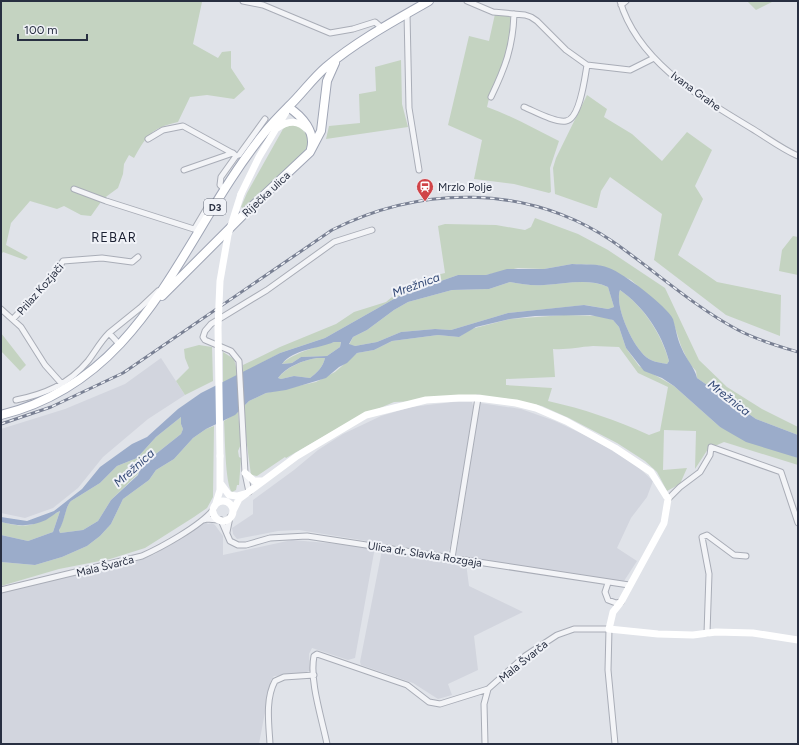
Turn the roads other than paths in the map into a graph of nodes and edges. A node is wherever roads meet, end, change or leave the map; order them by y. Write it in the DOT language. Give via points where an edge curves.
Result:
graph roads {
  1 [pos="243,1"];
  2 [pos="429,1"];
  3 [pos="467,1"];
  4 [pos="626,1"];
  5 [pos="620,3"];
  6 [pos="407,13"];
  7 [pos="514,14"];
  8 [pos="382,28"];
  9 [pos="341,56"];
  10 [pos="654,58"];
  11 [pos="587,65"];
  12 [pos="491,97"];
  13 [pos="288,107"];
  14 [pos="524,107"];
  15 [pos="265,119"];
  16 [pos="275,129"];
  17 [pos="309,131"];
  18 [pos="148,139"];
  19 [pos="310,152"];
  20 [pos="234,155"];
  21 [pos="798,156"];
  22 [pos="184,170"];
  23 [pos="419,170"];
  24 [pos="74,190"];
  25 [pos="225,190"];
  26 [pos="208,206"];
  27 [pos="198,229"];
  28 [pos="372,230"];
  29 [pos="221,237"];
  30 [pos="138,257"];
  31 [pos="179,266"];
  32 [pos="170,278"];
  33 [pos="1,309"];
  34 [pos="148,310"];
  35 [pos="13,319"];
  36 [pos="109,333"];
  37 [pos="120,345"];
  38 [pos="62,384"];
  39 [pos="478,398"];
  40 [pos="16,400"];
  41 [pos="1,416"];
  42 [pos="245,473"];
  43 [pos="263,481"];
  44 [pos="220,482"];
  45 [pos="220,490"];
  46 [pos="248,492"];
  47 [pos="239,499"];
  48 [pos="668,500"];
  49 [pos="226,502"];
  50 [pos="215,507"];
  51 [pos="232,514"];
  52 [pos="219,520"];
  53 [pos="200,521"];
  54 [pos="798,523"];
  55 [pos="227,533"];
  56 [pos="746,556"];
  57 [pos="452,558"];
  58 [pos="608,583"];
  59 [pos="629,585"];
  60 [pos="1,590"];
  61 [pos="621,602"];
  62 [pos="609,629"];
  63 [pos="708,633"];
  64 [pos="798,640"];
  65 [pos="314,675"];
  66 [pos="488,689"];
  67 [pos="270,744"];
  68 [pos="327,744"];
  69 [pos="485,744"];
  70 [pos="615,744"];
  1 -- 8 [label="street" via="263,5 330,32 353,30 376,22"];
  2 -- 6 [label="main road, Riječka ulica / D3"];
  3 -- 7 [label="street" via="493,12"];
  4 -- 5 [label="street"];
  5 -- 10 [label="street, Ivana Grahe" via="635,35"];
  6 -- 8 [label="main road, Riječka ulica / D3"];
  6 -- 23 [label="street" via="409,108"];
  7 -- 11 [label="street" via="525,15 537,21 566,50"];
  7 -- 12 [label="street" via="514,34 509,55"];
  8 -- 9 [label="main road, Riječka ulica / D3"];
  9 -- 13 [label="main road, Riječka ulica / D3" via="325,68"];
  9 -- 19 [label="main road, Riječka ulica / D3" via="330,71 321,131"];
  10 -- 11 [label="street" via="630,70"];
  10 -- 21 [label="street, Ivana Grahe" via="686,86"];
  11 -- 14 [label="street" via="581,95 572,118 566,121 558,120"];
  13 -- 16 [label="street"];
  13 -- 17 [label="main road" via="303,120"];
  13 -- 25 [label="main road, Riječka ulica / D3" via="264,134"];
  15 -- 20 [label="street" via="239,155"];
  16 -- 17 [label="street" via="286,122 294,122"];
  16 -- 44 [label="street, bridge" via="241,194 228,234 220,281"];
  17 -- 19 [label="main road" via="312,142"];
  18 -- 20 [label="street" via="163,130 183,126"];
  19 -- 29 [label="main road, Riječka ulica / D3"];
  20 -- 22 [label="street"];
  20 -- 25 [label="street" via="220,177 220,185"];
  24 -- 27 [label="street"];
  25 -- 27 [label="main road, Riječka ulica / D3"];
  26 -- 27 [label="street"];
  27 -- 31 [label="main road, Riječka ulica / D3"];
  28 -- 42 [label="street" via="334,242 268,290 211,324 205,331 205,340 231,351 239,361"];
  29 -- 31 [label="main road"];
  29 -- 34 [label="main road, Riječka ulica / D3"];
  30 -- 35 [label="street, Prilaz Kozjači" via="132,262 102,258 63,261"];
  31 -- 32 [label="main road, Riječka ulica / D3"];
  32 -- 34 [label="main road, Riječka ulica / D3"];
  32 -- 36 [label="street, Riječka ulica" via="140,308"];
  33 -- 35 [label="street, Prilaz Kozjači"];
  34 -- 37 [label="main road, Riječka ulica / D3"];
  35 -- 38 [label="street, Prilaz Kozjači" via="45,365"];
  36 -- 37 [label="street"];
  36 -- 38 [label="street, Riječka ulica" via="88,361 70,380"];
  37 -- 41 [label="main road, Riječka ulica / D3" via="96,369 59,394 39,404"];
  38 -- 40 [label="street, Riječka ulica" via="38,395"];
  39 -- 43 [label="street" via="426,400 366,415 297,456"];
  39 -- 48 [label="street" via="536,408 566,421 615,448 651,472"];
  39 -- 57 [label="street"];
  42 -- 43 [label="street" via="254,481"];
  42 -- 46 [label="street"];
  43 -- 46 [label="street"];
  44 -- 45 [label="street"];
  44 -- 46 [label="street" via="229,495 237,496"];
  45 -- 49 [label="street"];
  45 -- 50 [label="street"];
  46 -- 47 [label="street"];
  47 -- 49 [label="street"];
  47 -- 51 [label="street"];
  48 -- 54 [label="street" via="700,472 710,455 711,447 781,472"];
  48 -- 59 [label="street" via="664,523"];
  49 -- 50 [label="street"];
  49 -- 51 [label="street" via="231,505"];
  50 -- 52 [label="street" via="214,514"];
  50 -- 53 [label="street, Mala Švarča"];
  51 -- 52 [label="street" via="226,520"];
  51 -- 55 [label="street"];
  52 -- 53 [label="street"];
  52 -- 55 [label="street"];
  53 -- 60 [label="street, Mala Švarča" via="160,548 142,556"];
  55 -- 57 [label="street, Ulica dr. Slavka Rozgaja" via="232,544 238,545 270,538 307,536"];
  56 -- 63 [label="street" via="734,555 707,535 702,537 709,574"];
  57 -- 58 [label="street, Ulica dr. Slavka Rozgaja"];
  58 -- 59 [label="street, Ulica dr. Slavka Rozgaja"];
  58 -- 61 [label="street" via="605,592 608,600"];
  59 -- 61 [label="street"];
  61 -- 62 [label="street" via="613,612"];
  62 -- 63 [label="street, Mala Švarča" via="658,634"];
  62 -- 66 [label="street, Mala Švarča" via="574,629 557,635 525,656"];
  62 -- 70 [label="street" via="608,670"];
  63 -- 64 [label="street, Mala Švarča" via="753,633"];
  65 -- 66 [label="street, Mala Švarča" via="313,661 317,654 407,685 429,702 440,704"];
  65 -- 67 [label="street" via="284,677 274,681 268,722"];
  65 -- 68 [label="street"];
  66 -- 69 [label="street" via="484,704"];
}
